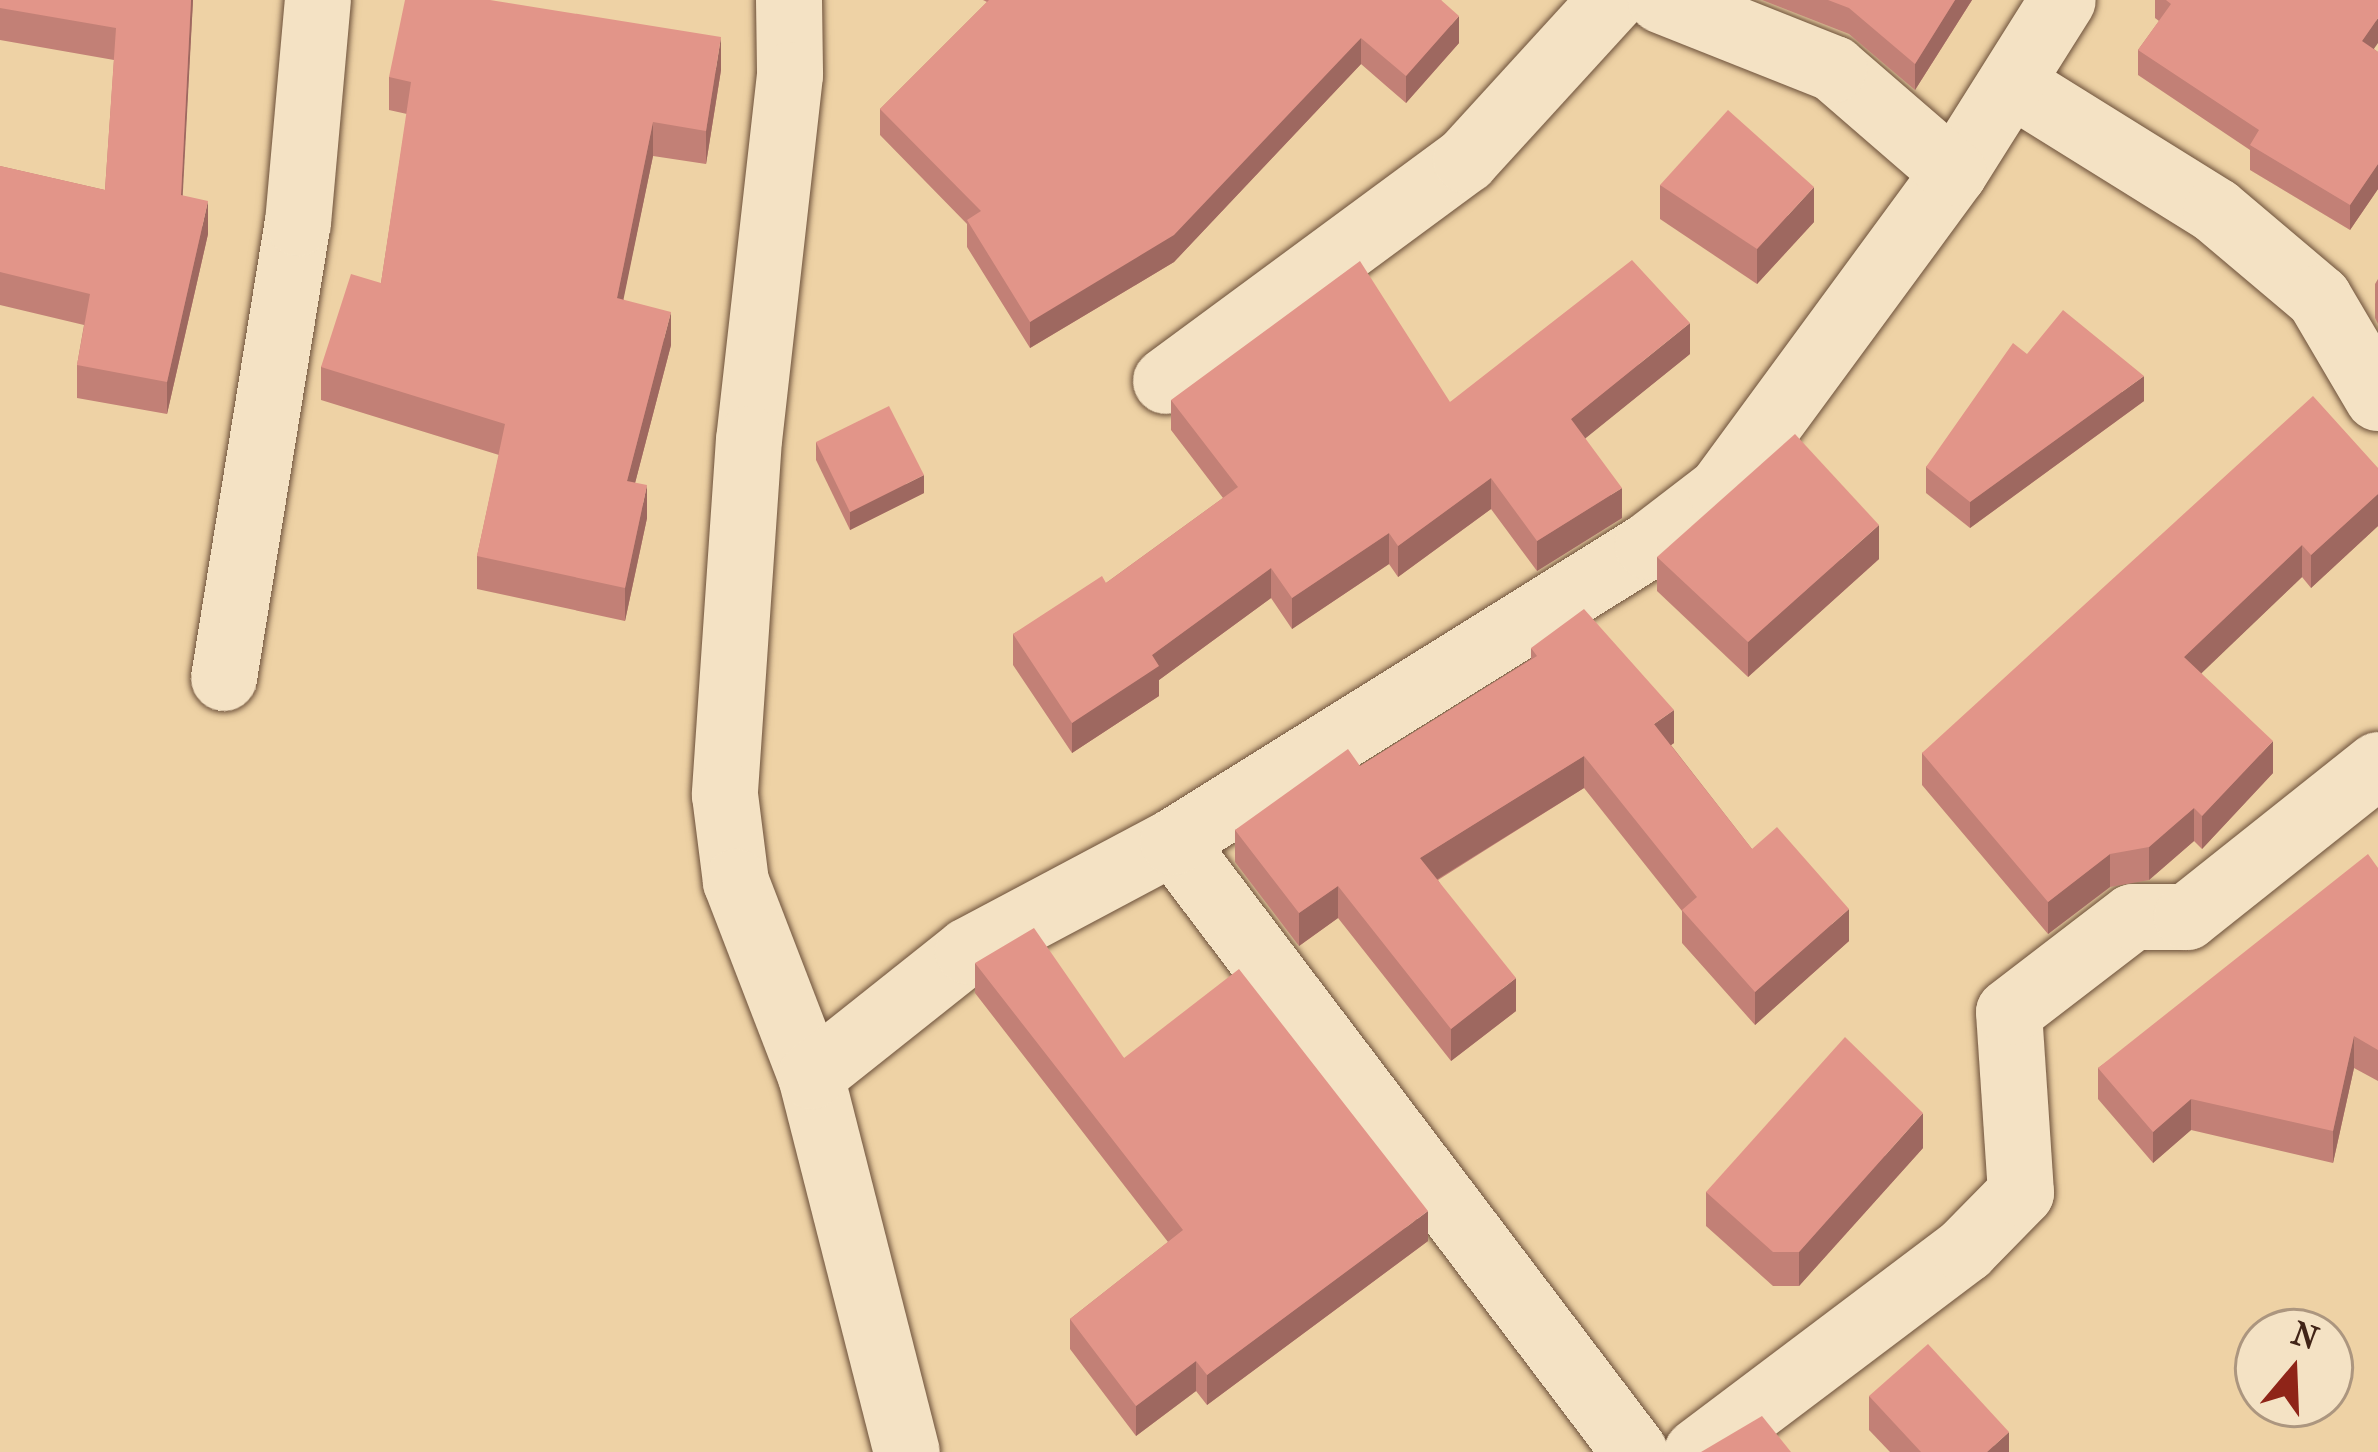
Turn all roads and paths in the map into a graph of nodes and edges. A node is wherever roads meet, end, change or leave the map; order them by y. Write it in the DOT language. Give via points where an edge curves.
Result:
graph roads {
  1 [pos="318,0"];
  2 [pos="789,0"];
  3 [pos="1612,0"];
  4 [pos="2063,0"];
  5 [pos="1680,3"];
  6 [pos="2012,83"];
  7 [pos="1954,172"];
  8 [pos="1166,381"];
  9 [pos="2378,398"];
  10 [pos="224,678"];
  11 [pos="2378,764"];
  12 [pos="1173,842"];
  13 [pos="812,1076"];
  14 [pos="907,1452"];
  15 [pos="1635,1452"];
  16 [pos="1697,1452"];
  1 -- 10 [label="street" via="298,223"];
  2 -- 13 [label="street" via="790,75 749,439 725,795 736,882"];
  3 -- 8 [label="street" via="1466,160"];
  4 -- 6 [label="street"];
  5 -- 7 [label="street" via="1834,69"];
  6 -- 7 [label="street"];
  6 -- 9 [label="street" via="2216,211 2319,298"];
  7 -- 12 [label="street" via="1721,490 1648,546"];
  11 -- 16 [label="street" via="2187,916 2133,917 2009,1012 2021,1193 1966,1250"];
  12 -- 13 [label="street" via="968,951"];
  12 -- 15 [label="street"];
  13 -- 14 [label="street"];
}
